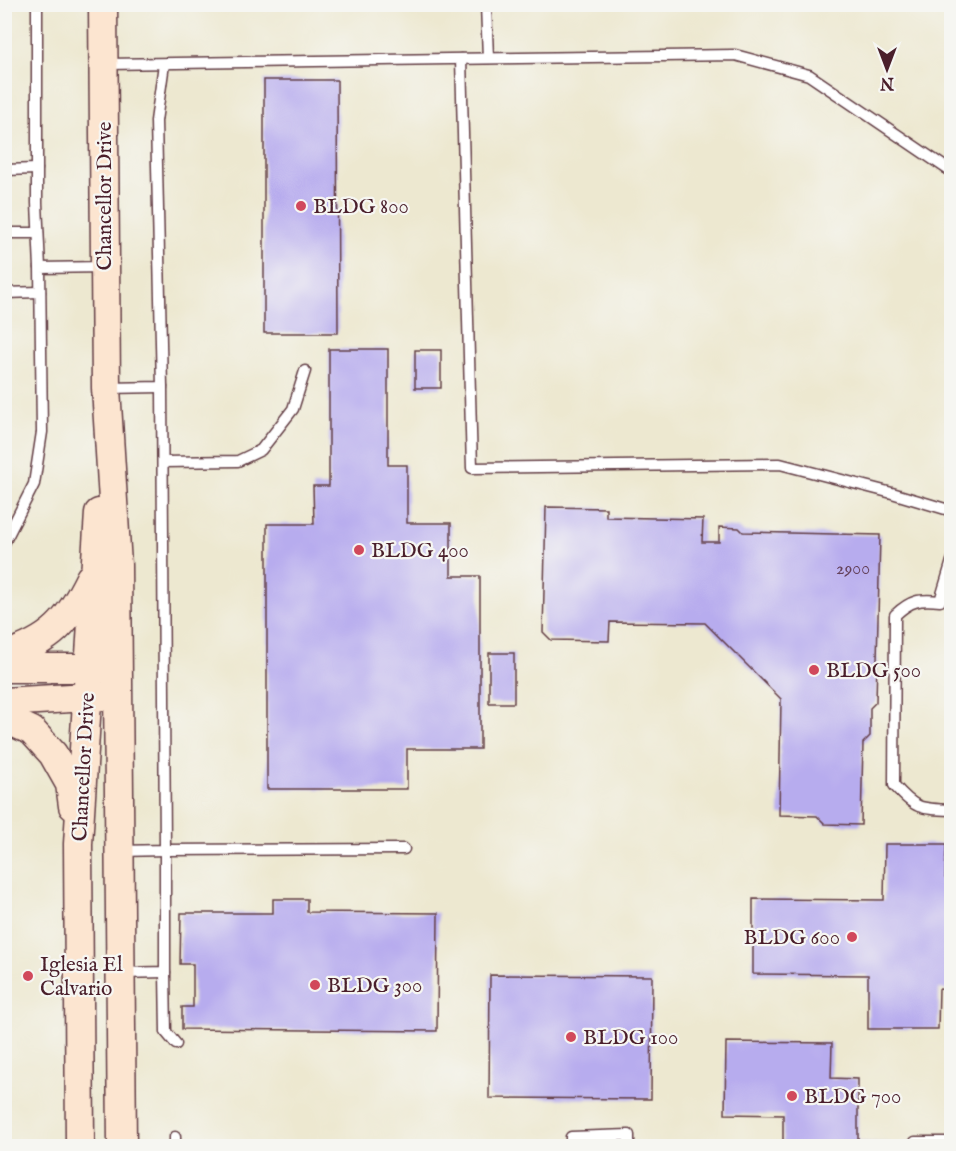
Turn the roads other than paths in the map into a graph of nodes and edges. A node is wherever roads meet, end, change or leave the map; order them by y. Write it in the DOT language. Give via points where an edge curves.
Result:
graph roads {
  1 [pos="38,4"];
  2 [pos="103,4"];
  3 [pos="486,4"];
  4 [pos="488,58"];
  5 [pos="461,59"];
  6 [pos="164,63"];
  7 [pos="104,64"];
  8 [pos="37,169"];
  9 [pos="4,170"];
  10 [pos="951,172"];
  11 [pos="4,233"];
  12 [pos="38,233"];
  13 [pos="105,267"];
  14 [pos="40,268"];
  15 [pos="40,292"];
  16 [pos="4,293"];
  17 [pos="305,371"];
  18 [pos="162,387"];
  19 [pos="106,388"];
  20 [pos="163,462"];
  21 [pos="951,511"];
  22 [pos="4,543"];
  23 [pos="951,561"];
  24 [pos="96,565"];
  25 [pos="4,656"];
  26 [pos="88,668"];
  27 [pos="4,669"];
  28 [pos="117,682"];
  29 [pos="86,697"];
  30 [pos="4,702"];
  31 [pos="4,718"];
  32 [pos="951,810"];
  33 [pos="78,844"];
  34 [pos="404,849"];
  35 [pos="165,850"];
  36 [pos="118,851"];
  37 [pos="165,972"];
  38 [pos="120,973"];
  39 [pos="176,1044"];
  40 [pos="915,1142"];
  41 [pos="951,1142"];
  42 [pos="80,1146"];
  43 [pos="122,1146"];
  44 [pos="571,1146"];
  45 [pos="629,1146"];
  1 -- 8 [label="lane"];
  2 -- 7 [label="street, Chancellor Drive"];
  3 -- 4 [label="lane"];
  4 -- 5 [label="lane"];
  4 -- 10 [label="lane" via="735,55 809,75"];
  5 -- 6 [label="lane"];
  5 -- 21 [label="lane" via="472,468 780,464"];
  6 -- 7 [label="lane"];
  6 -- 18 [label="lane" via="156,121"];
  7 -- 13 [label="street, Chancellor Drive"];
  8 -- 9 [label="lane"];
  8 -- 12 [label="lane"];
  11 -- 12 [label="lane"];
  12 -- 14 [label="lane"];
  13 -- 14 [label="lane"];
  13 -- 19 [label="street, Chancellor Drive"];
  14 -- 15 [label="lane"];
  15 -- 16 [label="lane"];
  15 -- 22 [label="lane" via="42,432 34,484"];
  17 -- 20 [label="lane" via="293,409 261,450 238,461"];
  18 -- 19 [label="lane"];
  18 -- 20 [label="lane"];
  19 -- 24 [label="street, Chancellor Drive"];
  19 -- 28 [label="street, Chancellor Drive" via="117,565"];
  20 -- 35 [label="lane"];
  23 -- 32 [label="lane" via="940,601 908,604 896,615 894,785 909,803 925,809"];
  24 -- 25 [label="street" via="77,606 50,635"];
  24 -- 26 [label="street, Chancellor Drive"];
  26 -- 27 [label="street"];
  26 -- 28 [label="street"];
  26 -- 29 [label="street, Chancellor Drive"];
  28 -- 29 [label="street"];
  28 -- 36 [label="street, Chancellor Drive"];
  29 -- 30 [label="street"];
  29 -- 33 [label="street, Chancellor Drive"];
  31 -- 33 [label="street" via="32,730 53,754 70,784"];
  33 -- 42 [label="street, Chancellor Drive"];
  34 -- 35 [label="lane"];
  35 -- 36 [label="lane"];
  35 -- 37 [label="lane"];
  36 -- 38 [label="street, Chancellor Drive"];
  37 -- 38 [label="lane"];
  37 -- 39 [label="lane" via="166,1032"];
  38 -- 43 [label="street, Chancellor Drive"];
  40 -- 41 [label="lane"];
  44 -- 45 [label="lane" via="571,1137 629,1135"];
}
